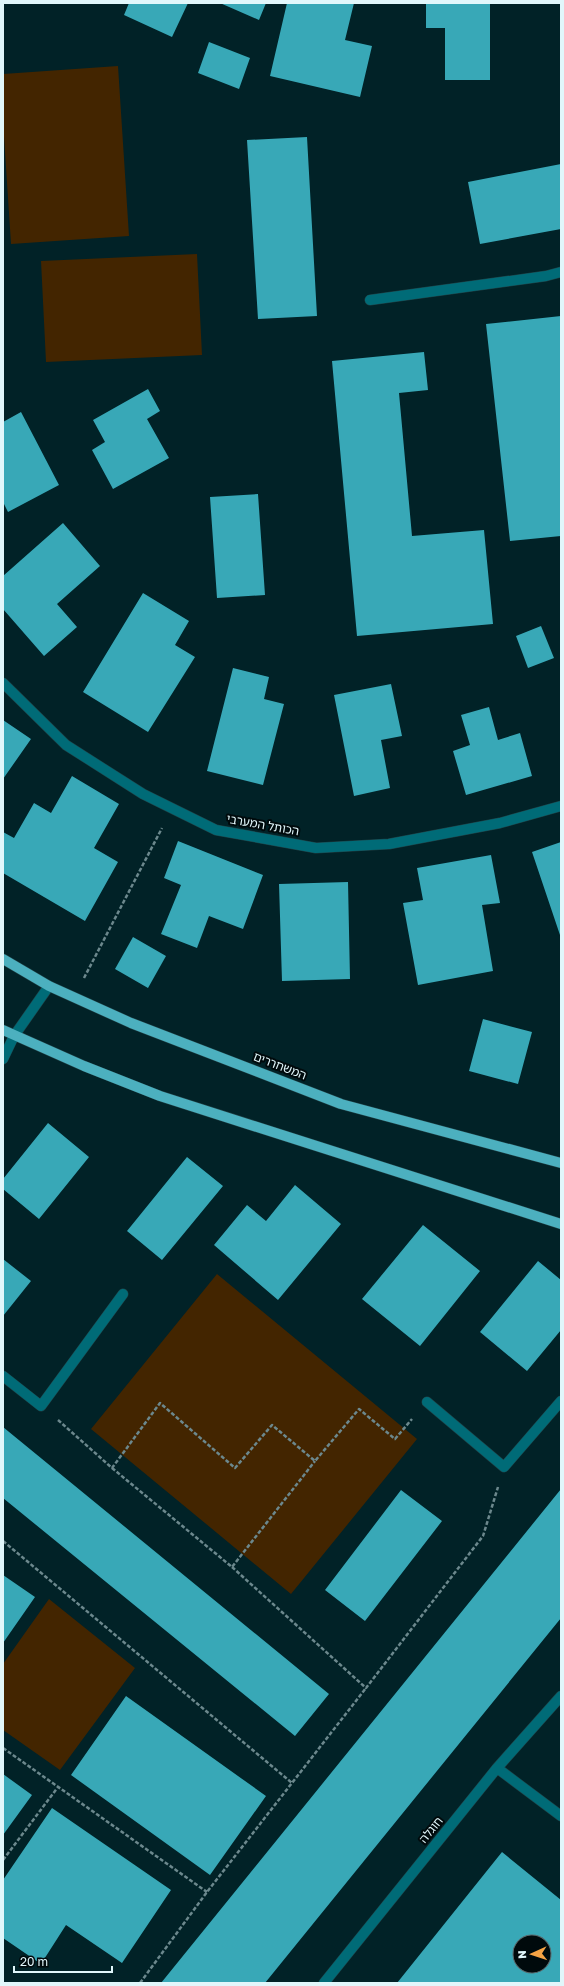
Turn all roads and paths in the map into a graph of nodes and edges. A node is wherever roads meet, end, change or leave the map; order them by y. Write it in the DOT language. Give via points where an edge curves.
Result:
graph roads {
  1 [pos="561,272"];
  2 [pos="370,300"];
  3 [pos="3,683"];
  4 [pos="561,806"];
  5 [pos="172,808"];
  6 [pos="3,959"];
  7 [pos="49,986"];
  8 [pos="75,997"];
  9 [pos="3,1030"];
  10 [pos="14,1036"];
  11 [pos="3,1059"];
  12 [pos="561,1163"];
  13 [pos="561,1224"];
  14 [pos="123,1294"];
  15 [pos="3,1376"];
  16 [pos="561,1401"];
  17 [pos="427,1402"];
  18 [pos="41,1406"];
  19 [pos="315,1461"];
  20 [pos="504,1467"];
  21 [pos="112,1468"];
  22 [pos="3,1541"];
  23 [pos="232,1567"];
  24 [pos="366,1688"];
  25 [pos="561,1696"];
  26 [pos="3,1748"];
  27 [pos="497,1768"];
  28 [pos="292,1783"];
  29 [pos="58,1787"];
  30 [pos="561,1816"];
  31 [pos="3,1860"];
  32 [pos="207,1892"];
  33 [pos="140,1983"];
  34 [pos="324,1983"];
  1 -- 2 [label="street"];
  3 -- 5 [label="street, הכותל המערבי" via="66,745 143,794"];
  4 -- 5 [label="street, הכותל המערבי" via="500,823 389,844 316,848 216,830"];
  5 -- 8 [label="path"];
  6 -- 7 [label="main road, המשחררים"];
  7 -- 8 [label="main road, המשחררים"];
  7 -- 10 [label="street"];
  8 -- 12 [label="main road, המשחררים" via="131,1023 341,1104"];
  9 -- 10 [label="main road"];
  10 -- 11 [label="street"];
  10 -- 13 [label="main road" via="160,1096"];
  14 -- 18 [label="street"];
  15 -- 18 [label="street"];
  16 -- 20 [label="street"];
  17 -- 19 [label="path" via="395,1439 359,1409"];
  17 -- 20 [label="street"];
  18 -- 21 [label="path"];
  19 -- 21 [label="path" via="272,1425 235,1468 160,1403"];
  19 -- 23 [label="path"];
  20 -- 24 [label="path" via="483,1536"];
  21 -- 23 [label="path"];
  22 -- 28 [label="path"];
  23 -- 24 [label="path"];
  24 -- 28 [label="path"];
  25 -- 27 [label="street, חוגלה"];
  26 -- 29 [label="path"];
  27 -- 30 [label="street"];
  27 -- 34 [label="street, חוגלה"];
  28 -- 32 [label="path"];
  29 -- 31 [label="path"];
  29 -- 32 [label="path"];
  32 -- 33 [label="path"];
}
